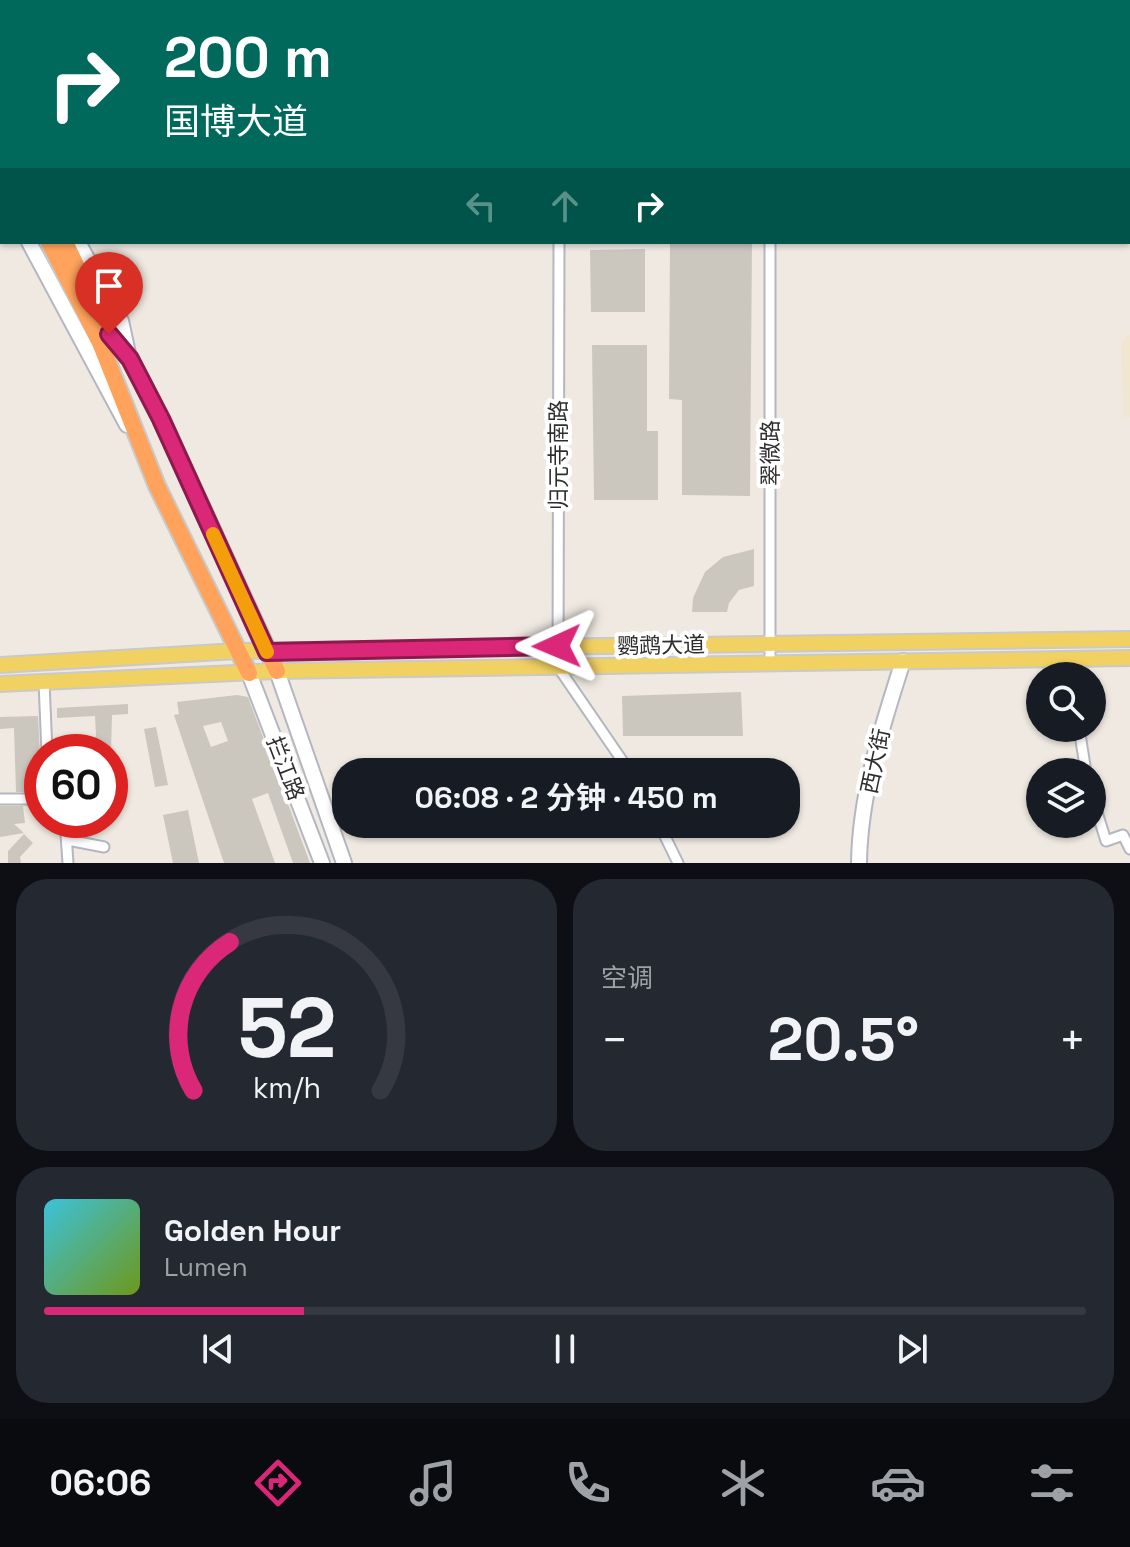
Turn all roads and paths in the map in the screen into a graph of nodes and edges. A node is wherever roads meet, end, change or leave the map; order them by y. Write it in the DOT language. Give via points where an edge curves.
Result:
graph roads {
  1 [pos="30,244"];
  2 [pos="50,244"];
  3 [pos="66,244"];
  4 [pos="79,244"];
  5 [pos="559,244"];
  6 [pos="770,244"];
  7 [pos="104,337"];
  8 [pos="130,359"];
  9 [pos="149,464"];
  10 [pos="1130,639"];
  11 [pos="770,643"];
  12 [pos="557,646"];
  13 [pos="238,651"];
  14 [pos="267,652"];
  15 [pos="1130,658"];
  16 [pos="1076,659"];
  17 [pos="903,661"];
  18 [pos="770,664"];
  19 [pos="0,665"];
  20 [pos="558,667"];
  21 [pos="277,671"];
  22 [pos="249,673"];
  23 [pos="44,682"];
  24 [pos="0,684"];
  25 [pos="46,734"];
  26 [pos="620,758"];
  27 [pos="0,799"];
  28 [pos="24,799"];
  29 [pos="666,838"];
  30 [pos="1105,838"];
  31 [pos="68,840"];
  32 [pos="104,847"];
  33 [pos="1130,849"];
  34 [pos="68,863"];
  35 [pos="322,863"];
  36 [pos="344,863"];
  37 [pos="678,863"];
  38 [pos="859,863"];
  1 -- 9 [label="street"];
  2 -- 7 [label="highway"];
  3 -- 7 [label="highway"];
  4 -- 8 [label="street" via="121,321"];
  5 -- 12 [label="street, 归元寺南路"];
  6 -- 11 [label="street, 翠微路"];
  7 -- 8 [label="highway"];
  7 -- 9 [label="highway"];
  8 -- 14 [label="highway"];
  9 -- 13 [label="highway"];
  10 -- 11 [label="main road, 鹦鹉大道"];
  11 -- 12 [label="main road, 鹦鹉大道"];
  11 -- 18 [label="street, 翠微路"];
  12 -- 14 [label="main road, 鹦鹉大道"];
  12 -- 20 [label="street, 归元寺南路"];
  13 -- 14 [label="main road, 鹦鹉大道"];
  13 -- 19 [label="main road, 鹦鹉大道"];
  13 -- 22 [label="highway"];
  14 -- 21 [label="highway"];
  15 -- 16 [label="main road, 鹦鹉大道"];
  16 -- 17 [label="main road, 鹦鹉大道"];
  17 -- 18 [label="main road, 鹦鹉大道"];
  17 -- 38 [label="street, 西大街" via="875,746"];
  18 -- 20 [label="main road, 鹦鹉大道"];
  20 -- 21 [label="main road, 鹦鹉大道"];
  20 -- 26 [label="street"];
  21 -- 22 [label="main road, 鹦鹉大道"];
  21 -- 36 [label="street, 拦江路"];
  22 -- 23 [label="main road, 鹦鹉大道"];
  22 -- 35 [label="street, 拦江路"];
  23 -- 24 [label="main road, 鹦鹉大道"];
  23 -- 25 [label="street"];
  27 -- 28 [label="street"];
  29 -- 37 [label="street"];
  30 -- 33 [label="street" via="1123,835"];
  31 -- 32 [label="street"];
  31 -- 34 [label="street"];
}
